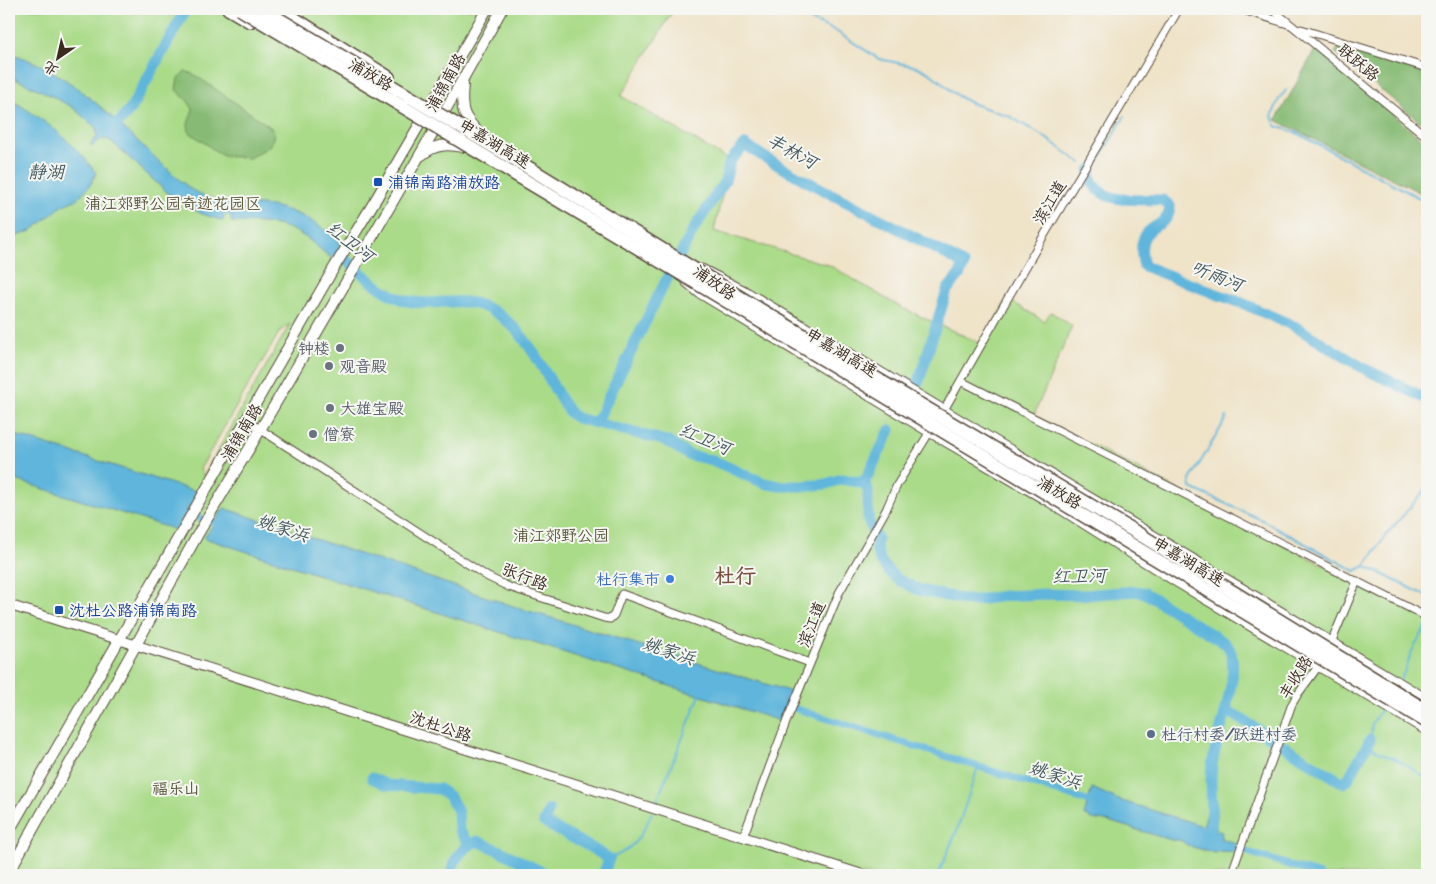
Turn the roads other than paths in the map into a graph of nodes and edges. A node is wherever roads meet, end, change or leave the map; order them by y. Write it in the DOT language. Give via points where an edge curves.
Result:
graph roads {
  1 [pos="228,9"];
  2 [pos="240,9"];
  3 [pos="262,9"];
  4 [pos="280,9"];
  5 [pos="487,9"];
  6 [pos="502,9"];
  7 [pos="1179,9"];
  8 [pos="1240,9"];
  9 [pos="1272,9"];
  10 [pos="1296,27"];
  11 [pos="1427,68"];
  12 [pos="464,77"];
  13 [pos="432,105"];
  14 [pos="445,113"];
  15 [pos="421,122"];
  16 [pos="435,130"];
  17 [pos="482,136"];
  18 [pos="1427,137"];
  19 [pos="464,147"];
  20 [pos="418,159"];
  21 [pos="683,260"];
  22 [pos="677,275"];
  23 [pos="960,381"];
  24 [pos="944,410"];
  25 [pos="246,420"];
  26 [pos="260,430"];
  27 [pos="929,433"];
  28 [pos="1357,581"];
  29 [pos="9,605"];
  30 [pos="1426,616"];
  31 [pos="120,640"];
  32 [pos="1327,642"];
  33 [pos="136,645"];
  34 [pos="1337,654"];
  35 [pos="1316,662"];
  36 [pos="810,663"];
  37 [pos="1331,668"];
  38 [pos="1427,698"];
  39 [pos="1427,710"];
  40 [pos="1427,724"];
  41 [pos="1427,732"];
  42 [pos="9,831"];
  43 [pos="743,837"];
  44 [pos="9,872"];
  45 [pos="864,875"];
  46 [pos="1231,875"];
  1 -- 15 [label="main road, 浦放路"];
  2 -- 40 [label="highway, 申嘉湖高速, bridge"];
  3 -- 39 [label="highway, 申嘉湖高速, bridge"];
  4 -- 13 [label="main road, 浦放路"];
  5 -- 13 [label="main road, 浦锦南路"];
  6 -- 12 [label="main road, 浦锦南路"];
  7 -- 23 [label="street, 滨江道"];
  8 -- 10 [label="street"];
  9 -- 10 [label="street, 联跃路"];
  10 -- 11 [label="street"];
  10 -- 18 [label="street, 联跃路"];
  12 -- 14 [label="main road, 浦锦南路"];
  12 -- 17 [label="main road" via="462,110"];
  13 -- 14 [label="main road, 浦放路"];
  13 -- 15 [label="main road, 浦锦南路"];
  14 -- 16 [label="main road, 浦锦南路"];
  14 -- 17 [label="main road, 浦放路"];
  15 -- 16 [label="main road, 浦放路"];
  15 -- 25 [label="main road, 浦锦南路"];
  16 -- 19 [label="main road, 浦放路"];
  16 -- 20 [label="main road, 浦锦南路"];
  17 -- 21 [label="main road, 浦放路, bridge"];
  19 -- 20 [label="main road" via="440,145"];
  19 -- 22 [label="main road, 浦放路, bridge"];
  20 -- 26 [label="main road, 浦锦南路"];
  21 -- 24 [label="street, 浦放路" via="745,290"];
  21 -- 32 [label="main road, 浦放路, bridge"];
  22 -- 27 [label="street, 浦放路" via="699,294"];
  22 -- 35 [label="main road, 浦放路, bridge"];
  23 -- 24 [label="street, 滨江道"];
  23 -- 28 [label="street"];
  24 -- 32 [label="street, 浦放路"];
  25 -- 26 [label="street, 张行路"];
  25 -- 31 [label="main road, 浦锦南路"];
  26 -- 33 [label="main road, 浦锦南路"];
  26 -- 36 [label="street, 张行路" via="488,577 509,587 610,619 622,594"];
  27 -- 35 [label="street, 浦放路" via="1178,584"];
  27 -- 36 [label="street, 滨江道" via="839,593"];
  28 -- 30 [label="street"];
  28 -- 32 [label="street, 丰收路"];
  29 -- 31 [label="street, 沈杜公路"];
  31 -- 33 [label="street, 沈杜公路"];
  31 -- 42 [label="main road"];
  32 -- 35 [label="street, 丰收路"];
  32 -- 38 [label="street, 浦放路"];
  33 -- 43 [label="street, 沈杜公路"];
  33 -- 44 [label="main road, 浦锦南路"];
  34 -- 39 [label="main road, bridge"];
  35 -- 41 [label="street, 浦放路"];
  35 -- 46 [label="street, 丰收路" via="1298,694 1281,736"];
  36 -- 43 [label="street, 滨江道"];
  37 -- 40 [label="main road, bridge"];
  43 -- 45 [label="street, 沈杜公路"];
}
